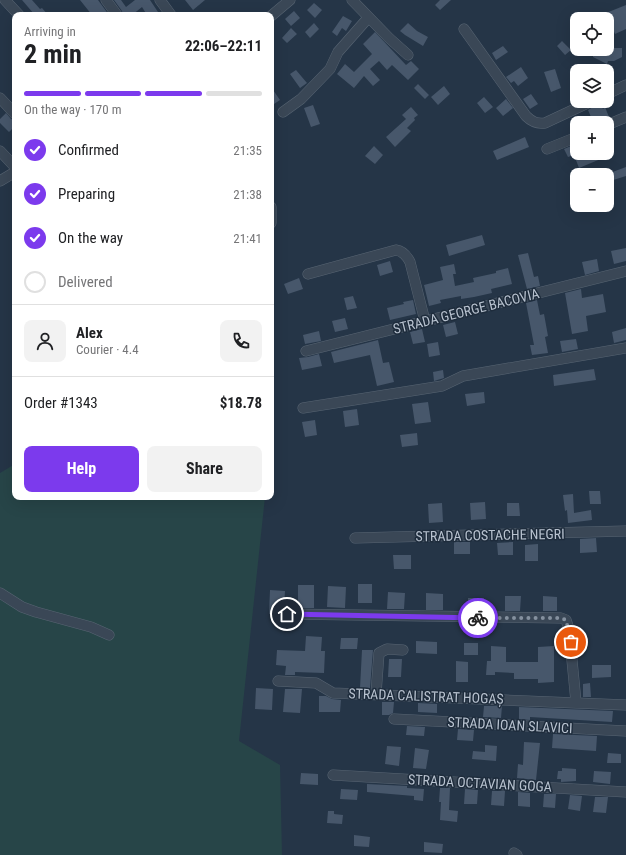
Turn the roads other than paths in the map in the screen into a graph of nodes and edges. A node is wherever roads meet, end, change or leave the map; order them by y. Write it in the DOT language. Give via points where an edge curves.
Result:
graph roads {
  1 [pos="5,0"];
  2 [pos="106,0"];
  3 [pos="160,0"];
  4 [pos="290,0"];
  5 [pos="352,0"];
  6 [pos="16,12"];
  7 [pos="115,12"];
  8 [pos="169,12"];
  9 [pos="274,13"];
  10 [pos="368,18"];
  11 [pos="464,29"];
  12 [pos="408,55"];
  13 [pos="626,85"];
  14 [pos="614,91"];
  15 [pos="0,98"];
  16 [pos="577,108"];
  17 [pos="12,111"];
  18 [pos="283,112"];
  19 [pos="626,117"];
  20 [pos="614,122"];
  21 [pos="570,140"];
  22 [pos="547,149"];
  23 [pos="0,151"];
  24 [pos="12,164"];
  25 [pos="12,174"];
  26 [pos="0,181"];
  27 [pos="626,272"];
  28 [pos="308,274"];
  29 [pos="425,321"];
  30 [pos="626,348"];
  31 [pos="306,351"];
  32 [pos="303,408"];
  33 [pos="626,531"];
  34 [pos="355,538"];
  35 [pos="0,593"];
  36 [pos="287,614"];
  37 [pos="109,635"];
  38 [pos="403,650"];
  39 [pos="278,681"];
  40 [pos="376,694"];
  41 [pos="576,702"];
  42 [pos="626,705"];
  43 [pos="394,719"];
  44 [pos="626,731"];
  45 [pos="333,775"];
  46 [pos="626,792"];
  1 -- 6 [label="street"];
  2 -- 7 [label="street"];
  3 -- 8 [label="street"];
  4 -- 9 [label="street"];
  5 -- 10 [label="street"];
  10 -- 12 [label="street"];
  10 -- 18 [label="street" via="338,52 330,69"];
  11 -- 16 [label="street" via="531,121 545,123"];
  13 -- 14 [label="street"];
  15 -- 17 [label="street"];
  19 -- 20 [label="street"];
  21 -- 22 [label="street"];
  23 -- 24 [label="street"];
  25 -- 26 [label="street"];
  27 -- 29 [label="street, STRADA GEORGE BACOVIA"];
  28 -- 29 [label="street" via="396,250 401,251 410,262"];
  29 -- 31 [label="street, STRADA GEORGE BACOVIA"];
  30 -- 32 [label="street" via="463,376 442,386"];
  33 -- 34 [label="street, STRADA COSTACHE NEGRI"];
  35 -- 37 [label="street" via="36,612 91,626"];
  36 -- 41 [label="street" via="561,618 566,620 569,629"];
  38 -- 40 [label="street" via="387,649 378,653"];
  39 -- 40 [label="street, STRADA CALISTRAT HOGAȘ" via="316,683 333,693"];
  40 -- 41 [label="street, STRADA CALISTRAT HOGAȘ"];
  41 -- 42 [label="street, STRADA CALISTRAT HOGAȘ"];
  43 -- 44 [label="street, STRADA IOAN SLAVICI"];
  45 -- 46 [label="street, STRADA OCTAVIAN GOGA"];
}
